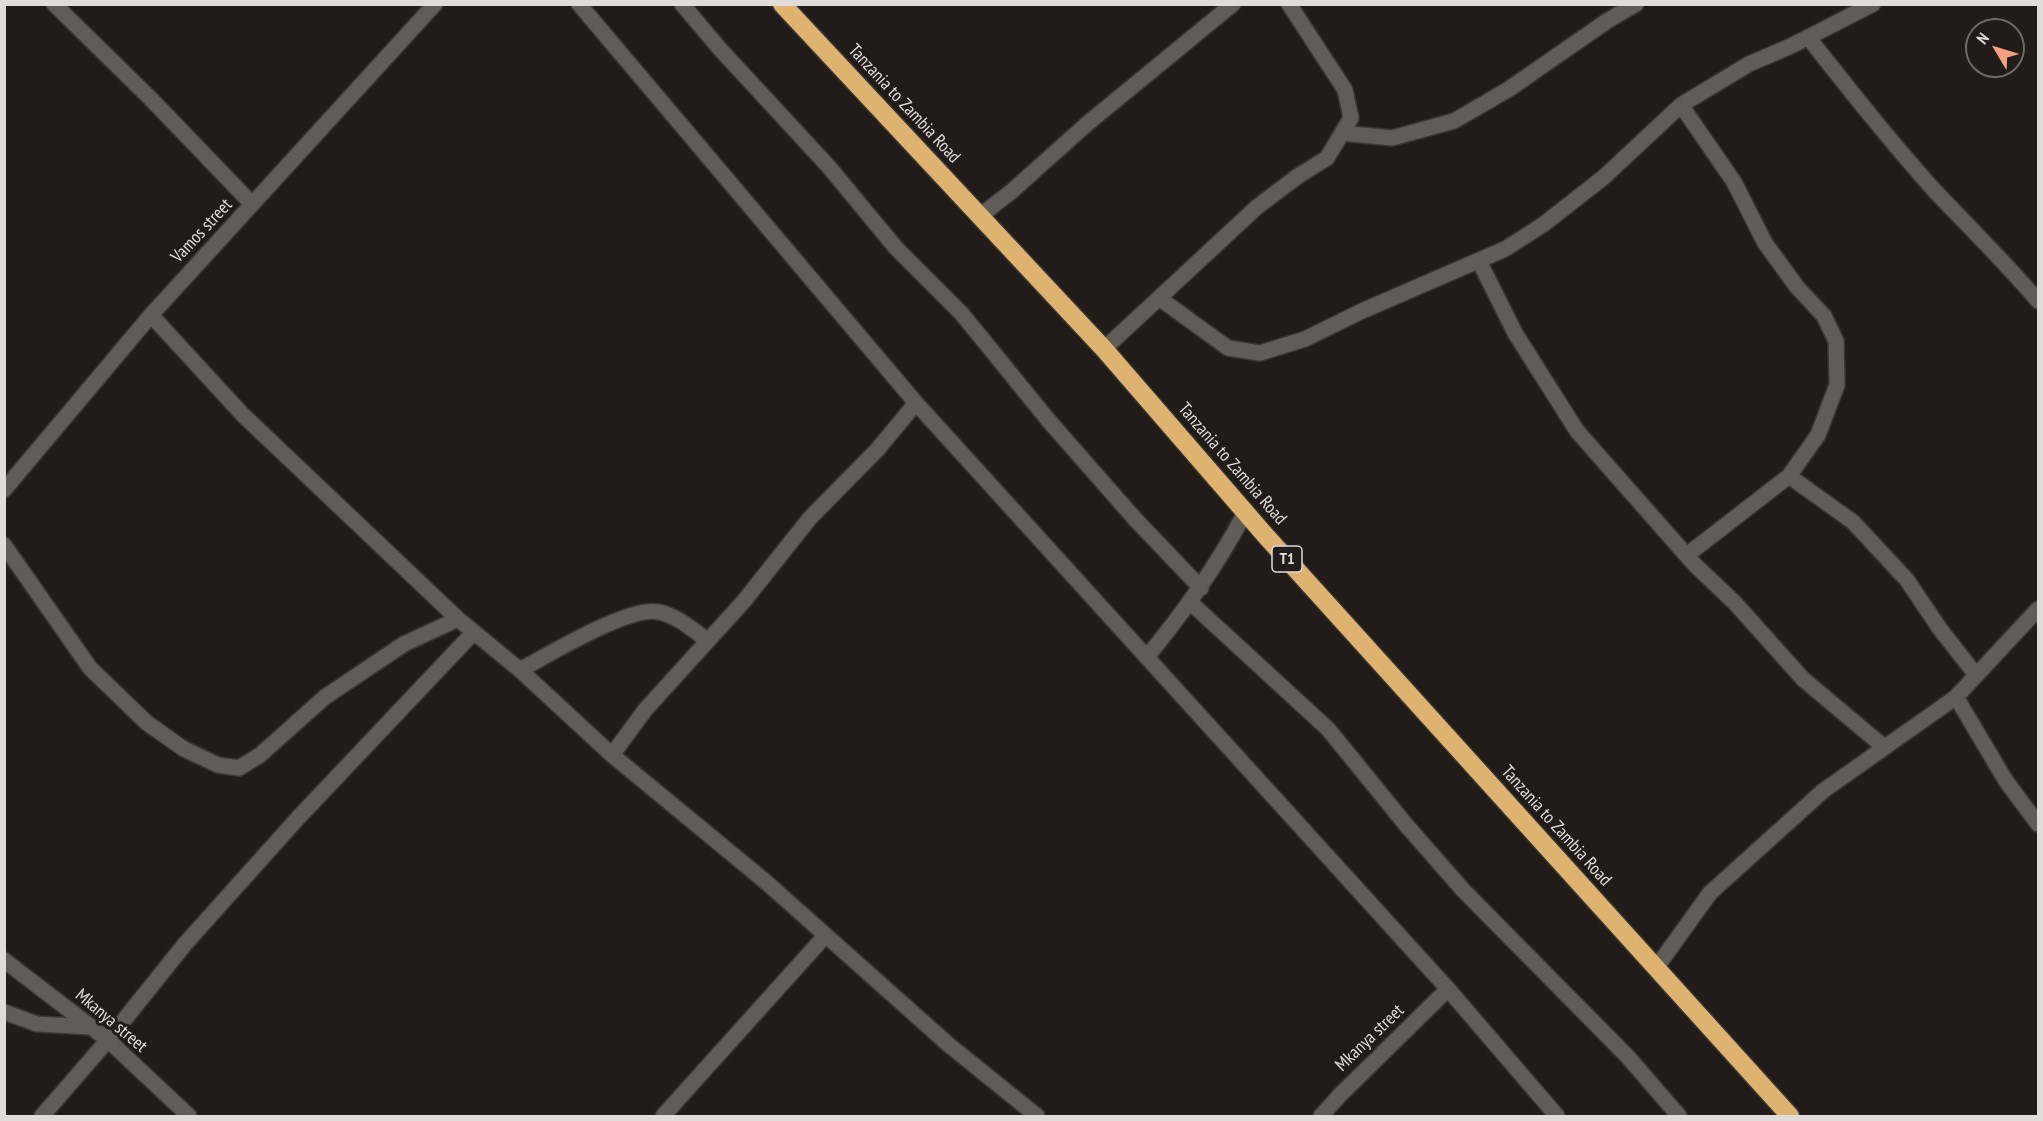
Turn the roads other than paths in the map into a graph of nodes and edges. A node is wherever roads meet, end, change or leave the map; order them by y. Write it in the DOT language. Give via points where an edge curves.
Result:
graph roads {
  1 [pos="54,4"];
  2 [pos="435,4"];
  3 [pos="579,4"];
  4 [pos="682,4"];
  5 [pos="782,4"];
  6 [pos="1233,4"];
  7 [pos="1289,4"];
  8 [pos="1636,4"];
  9 [pos="1873,4"];
  10 [pos="1808,37"];
  11 [pos="1681,105"];
  12 [pos="1342,133"];
  13 [pos="252,204"];
  14 [pos="980,216"];
  15 [pos="1479,261"];
  16 [pos="1159,298"];
  17 [pos="2038,301"];
  18 [pos="151,315"];
  19 [pos="1104,349"];
  20 [pos="916,403"];
  21 [pos="1789,476"];
  22 [pos="4,490"];
  23 [pos="1245,513"];
  24 [pos="4,545"];
  25 [pos="1687,555"];
  26 [pos="1201,588"];
  27 [pos="1191,603"];
  28 [pos="2038,609"];
  29 [pos="458,619"];
  30 [pos="474,632"];
  31 [pos="707,640"];
  32 [pos="1147,657"];
  33 [pos="520,670"];
  34 [pos="1976,675"];
  35 [pos="1956,697"];
  36 [pos="1884,747"];
  37 [pos="612,755"];
  38 [pos="2038,824"];
  39 [pos="825,936"];
  40 [pos="4,960"];
  41 [pos="1656,968"];
  42 [pos="1448,989"];
  43 [pos="4,1012"];
  44 [pos="91,1027"];
  45 [pos="108,1040"];
  46 [pos="42,1116"];
  47 [pos="189,1116"];
  48 [pos="663,1116"];
  49 [pos="1037,1116"];
  50 [pos="1321,1116"];
  51 [pos="1557,1116"];
  52 [pos="1679,1116"];
  53 [pos="1790,1116"];
  1 -- 13 [label="street"];
  2 -- 13 [label="street, Vamos street"];
  3 -- 20 [label="street"];
  4 -- 26 [label="street" via="829,167 896,248 962,314 1135,519"];
  5 -- 14 [label="highway, Tanzania to Zambia Road / T1"];
  6 -- 14 [label="street"];
  7 -- 12 [label="street" via="1345,90 1351,118"];
  8 -- 12 [label="street" via="1454,121 1392,138"];
  9 -- 10 [label="street"];
  10 -- 11 [label="street" via="1749,64"];
  10 -- 17 [label="street" via="1878,126"];
  11 -- 15 [label="street" via="1604,177 1552,218 1506,249"];
  11 -- 21 [label="street" via="1734,182 1765,243 1824,316 1836,341 1838,386 1818,435"];
  12 -- 16 [label="street" via="1327,158 1257,207"];
  13 -- 18 [label="street, Vamos street"];
  14 -- 19 [label="highway, Tanzania to Zambia Road / T1"];
  15 -- 16 [label="street" via="1305,339 1260,353 1228,348"];
  15 -- 25 [label="street" via="1515,333 1577,431"];
  16 -- 19 [label="street"];
  18 -- 22 [label="street, Vamos street"];
  18 -- 29 [label="street" via="243,415"];
  19 -- 23 [label="highway, Tanzania to Zambia Road / T1"];
  20 -- 31 [label="street" via="877,450 810,518 744,601"];
  20 -- 32 [label="street"];
  21 -- 25 [label="street"];
  21 -- 34 [label="street" via="1853,522 1907,580"];
  23 -- 26 [label="street"];
  23 -- 41 [label="highway, Tanzania to Zambia Road / T1"];
  24 -- 29 [label="street" via="90,668 147,723 184,749 218,765 238,768 260,756 325,697 404,644"];
  25 -- 36 [label="street" via="1803,680"];
  26 -- 27 [label="street"];
  27 -- 32 [label="street"];
  27 -- 52 [label="street" via="1328,729 1463,890 1628,1057"];
  28 -- 34 [label="street"];
  29 -- 30 [label="street"];
  30 -- 33 [label="street"];
  30 -- 45 [label="street" via="193,935"];
  31 -- 33 [label="street" via="679,620 657,611 628,616 601,627"];
  31 -- 37 [label="street" via="645,710"];
  32 -- 42 [label="street"];
  33 -- 37 [label="street"];
  34 -- 35 [label="street"];
  35 -- 36 [label="street"];
  35 -- 38 [label="street" via="2006,781"];
  36 -- 41 [label="street" via="1823,791 1710,892"];
  37 -- 39 [label="street"];
  39 -- 48 [label="street"];
  39 -- 49 [label="street"];
  40 -- 44 [label="street, Mkanya street"];
  41 -- 53 [label="highway, Tanzania to Zambia Road / T1"];
  42 -- 50 [label="street, Mkanya street"];
  42 -- 51 [label="street"];
  43 -- 44 [label="street" via="37,1024"];
  44 -- 45 [label="street, Mkanya street"];
  45 -- 46 [label="street"];
  45 -- 47 [label="street, Mkanya street"];
}
